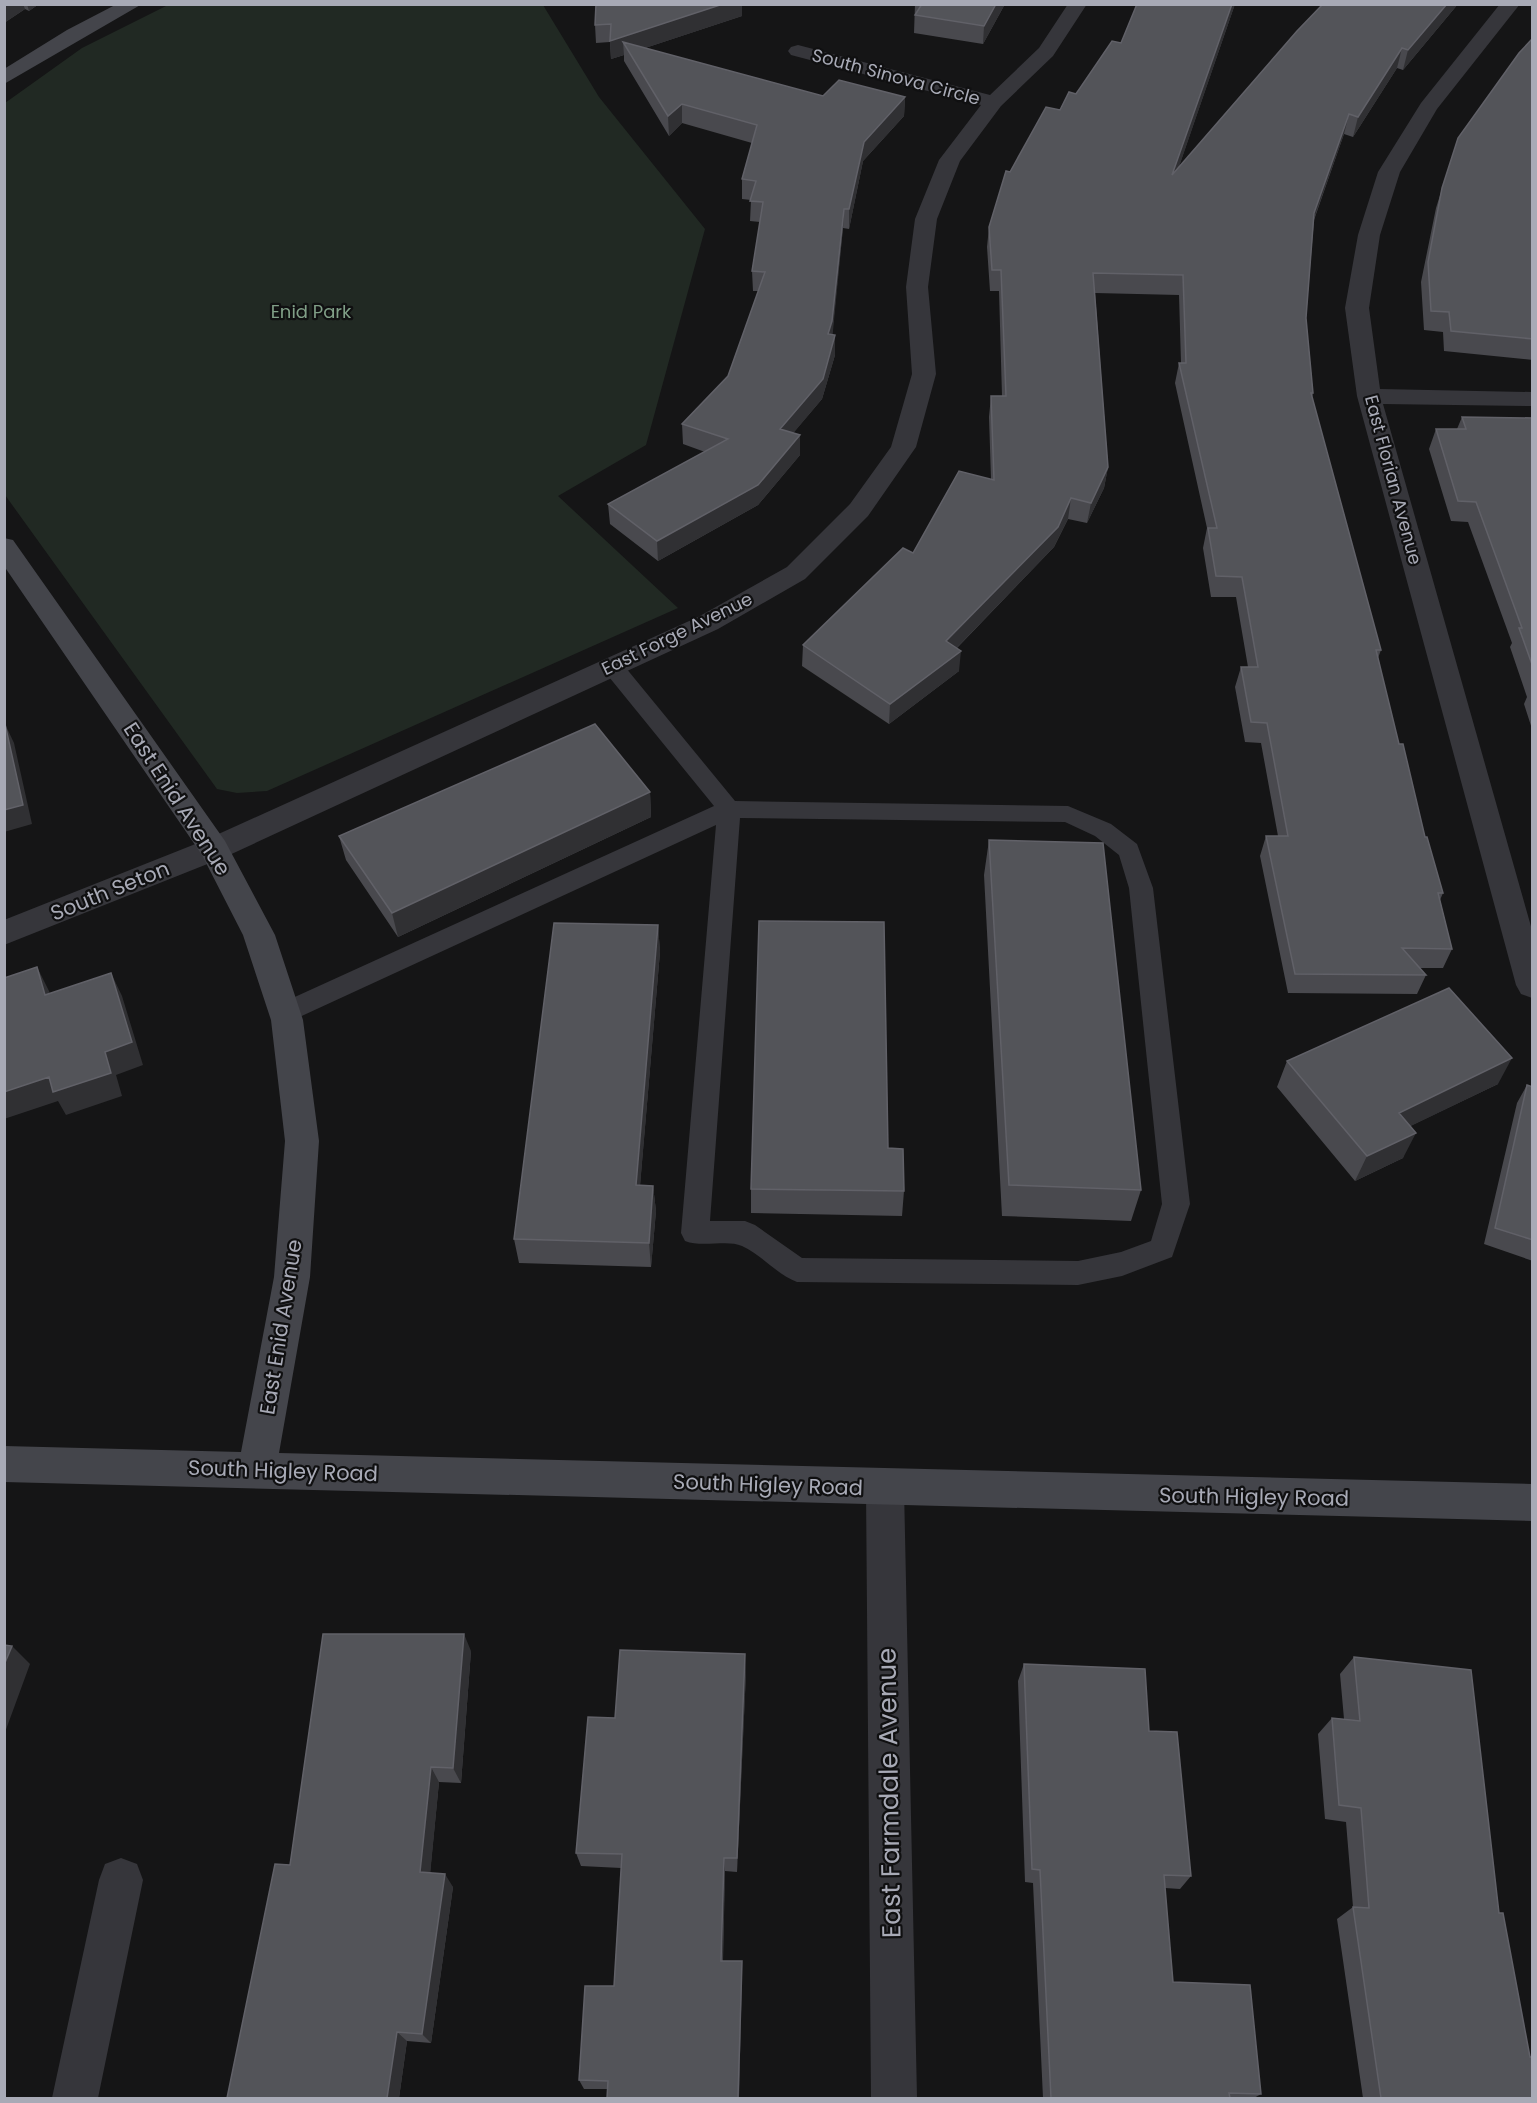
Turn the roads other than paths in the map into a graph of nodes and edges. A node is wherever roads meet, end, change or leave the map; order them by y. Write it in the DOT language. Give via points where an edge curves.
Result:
graph roads {
  1 [pos="133,4"];
  2 [pos="1078,4"];
  3 [pos="1510,4"];
  4 [pos="798,51"];
  5 [pos="4,78"];
  6 [pos="994,102"];
  7 [pos="1369,396"];
  8 [pos="1533,399"];
  9 [pos="4,546"];
  10 [pos="613,666"];
  11 [pos="729,809"];
  12 [pos="214,849"];
  13 [pos="4,933"];
  14 [pos="1533,985"];
  15 [pos="285,1014"];
  16 [pos="4,1464"];
  17 [pos="257,1471"];
  18 [pos="885,1488"];
  19 [pos="1533,1503"];
  20 [pos="121,1880"];
  21 [pos="75,2098"];
  22 [pos="894,2098"];
  1 -- 5 [label="street" via="74,34"];
  2 -- 6 [label="street, East Forge Avenue" via="1046,52"];
  3 -- 7 [label="street, East Florian Avenue" via="1428,106 1389,172 1369,235 1357,309"];
  4 -- 6 [label="street, South Sinova Circle"];
  6 -- 10 [label="street, East Forge Avenue" via="950,160 926,219 917,287 924,374 903,447 859,510 796,573 708,623"];
  7 -- 8 [label="street"];
  7 -- 14 [label="street, East Florian Avenue"];
  9 -- 12 [label="street, East Enid Avenue"];
  10 -- 11 [label="lane"];
  10 -- 12 [label="street, East Forge Avenue"];
  11 -- 11 [label="lane" via="1068,814 1103,830 1129,850 1141,888 1176,1204 1162,1249 1122,1264 1078,1273 797,1270 745,1233 695,1233"];
  11 -- 15 [label="lane"];
  12 -- 13 [label="street, South Seton"];
  12 -- 15 [label="street, East Enid Avenue" via="259,935"];
  15 -- 17 [label="street, East Enid Avenue" via="302,1141 292,1277"];
  16 -- 17 [label="street, South Higley Road"];
  17 -- 18 [label="street, South Higley Road"];
  18 -- 19 [label="street, South Higley Road"];
  18 -- 22 [label="street, East Farmdale Avenue"];
  20 -- 21 [label="street"];
}
